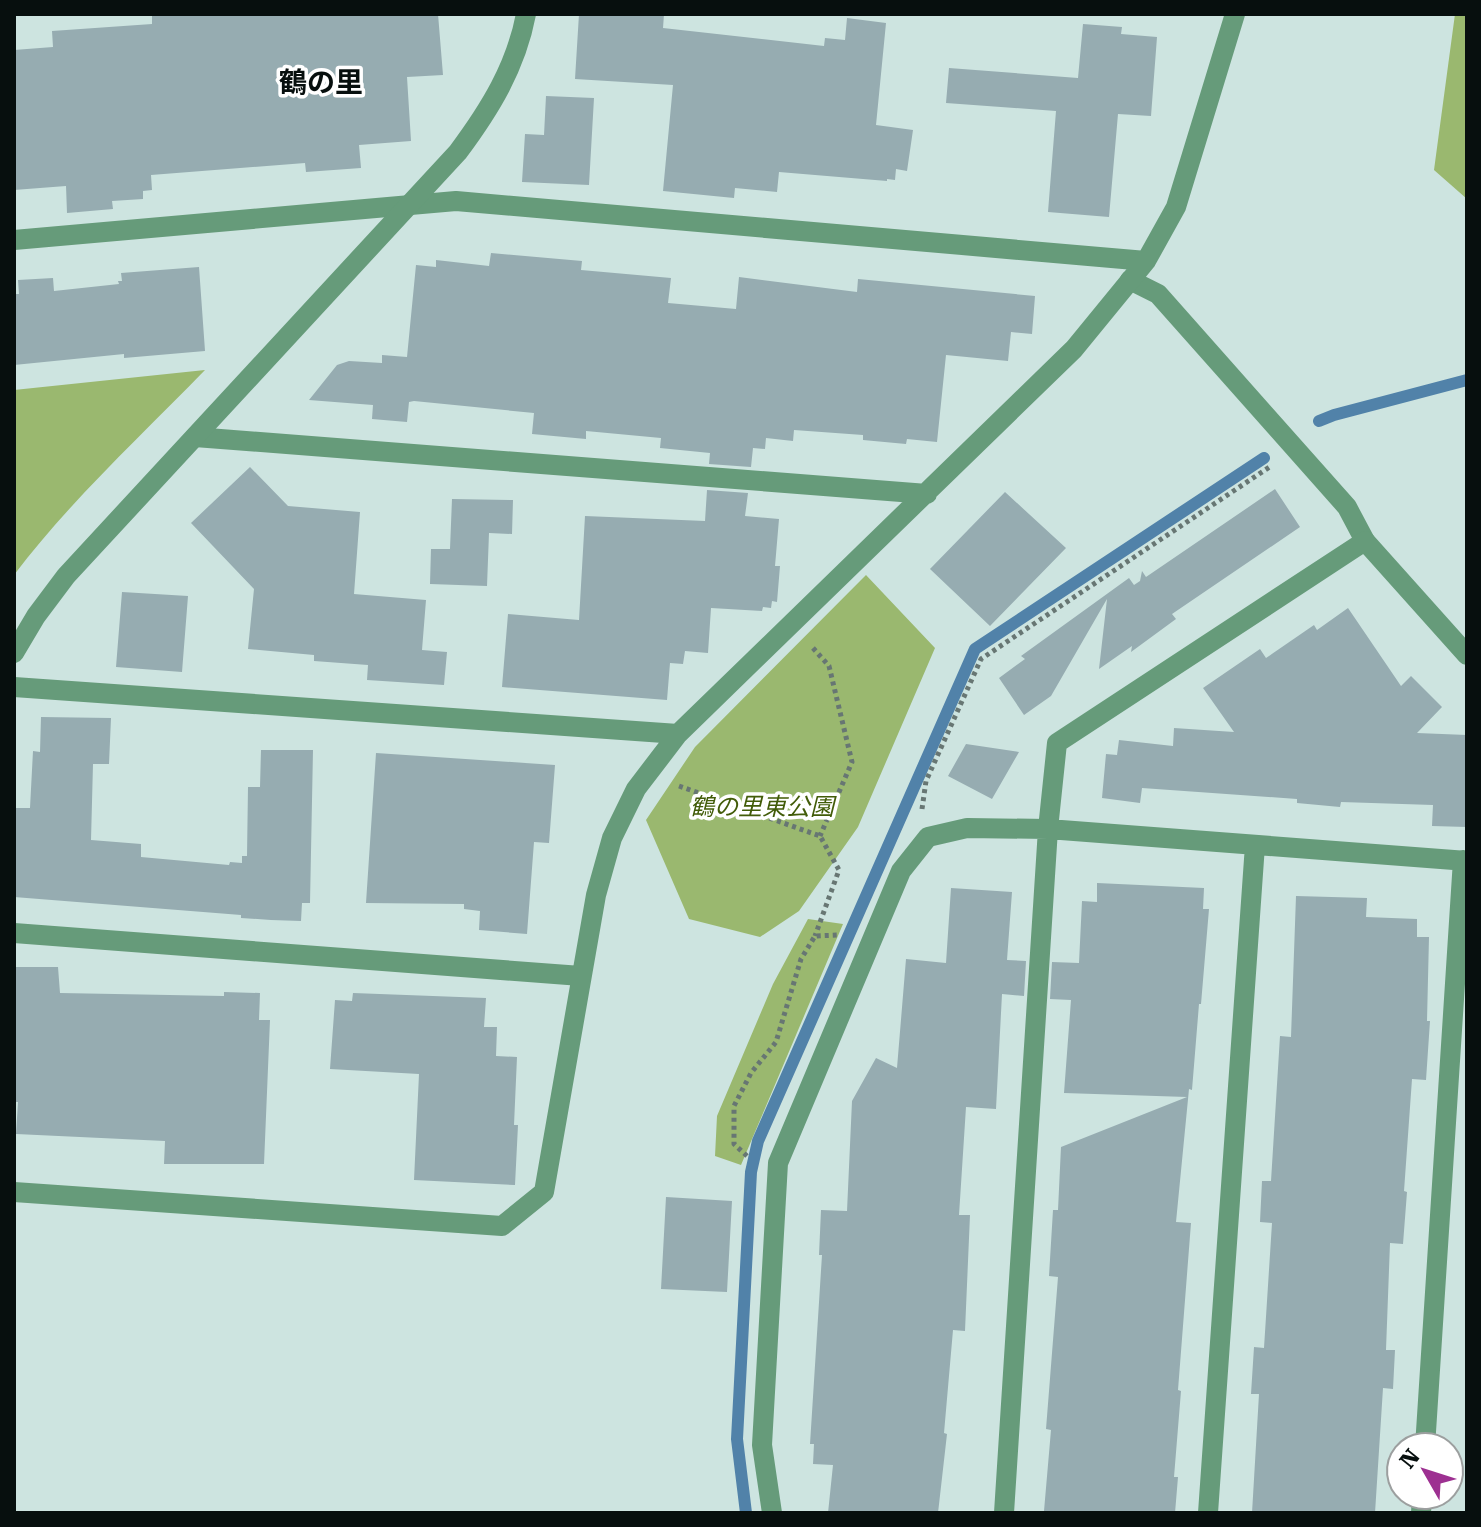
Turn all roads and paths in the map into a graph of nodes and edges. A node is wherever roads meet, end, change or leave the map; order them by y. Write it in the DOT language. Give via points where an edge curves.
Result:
graph roads {
  1 [pos="526,14"];
  2 [pos="1235,14"];
  3 [pos="411,205"];
  4 [pos="14,240"];
  5 [pos="1146,261"];
  6 [pos="1130,280"];
  7 [pos="195,437"];
  8 [pos="1281,460"];
  9 [pos="927,494"];
  10 [pos="1365,541"];
  11 [pos="791,625"];
  12 [pos="14,653"];
  13 [pos="1467,655"];
  14 [pos="14,687"];
  15 [pos="678,734"];
  16 [pos="647,775"];
  17 [pos="1048,829"];
  18 [pos="820,836"];
  19 [pos="928,837"];
  20 [pos="1255,845"];
  21 [pos="1465,861"];
  22 [pos="14,933"];
  23 [pos="841,935"];
  24 [pos="815,936"];
  25 [pos="581,976"];
  26 [pos="746,1155"];
  27 [pos="14,1192"];
  28 [pos="1426,1431"];
  29 [pos="772,1513"];
  30 [pos="1004,1513"];
  31 [pos="1208,1513"];
  1 -- 3 [label="street" via="516,52 488,111"];
  2 -- 5 [label="street" via="1176,207"];
  3 -- 4 [label="street"];
  3 -- 5 [label="street" via="456,201"];
  3 -- 7 [label="street"];
  5 -- 6 [label="street"];
  6 -- 9 [label="street" via="1074,349"];
  6 -- 10 [label="street" via="1169,306 1347,507"];
  7 -- 9 [label="street"];
  7 -- 12 [label="street" via="66,576"];
  8 -- 19 [label="path" via="981,659 926,781 921,806"];
  9 -- 11 [label="street"];
  10 -- 13 [label="street"];
  10 -- 17 [label="street" via="1057,743"];
  11 -- 15 [label="street"];
  11 -- 18 [label="path" via="829,666 852,762"];
  14 -- 15 [label="street"];
  15 -- 16 [label="street"];
  16 -- 18 [label="path"];
  16 -- 25 [label="street" via="612,838"];
  17 -- 19 [label="street" via="967,828"];
  17 -- 20 [label="street"];
  17 -- 30 [label="street"];
  18 -- 24 [label="path" via="839,870"];
  19 -- 29 [label="street" via="901,871 778,1163 762,1445"];
  20 -- 21 [label="street"];
  20 -- 31 [label="street"];
  21 -- 28 [label="street"];
  22 -- 25 [label="street"];
  23 -- 24 [label="path"];
  24 -- 26 [label="path" via="801,959 776,1042 734,1106 734,1144"];
  25 -- 27 [label="street" via="544,1192 502,1226"];
}
